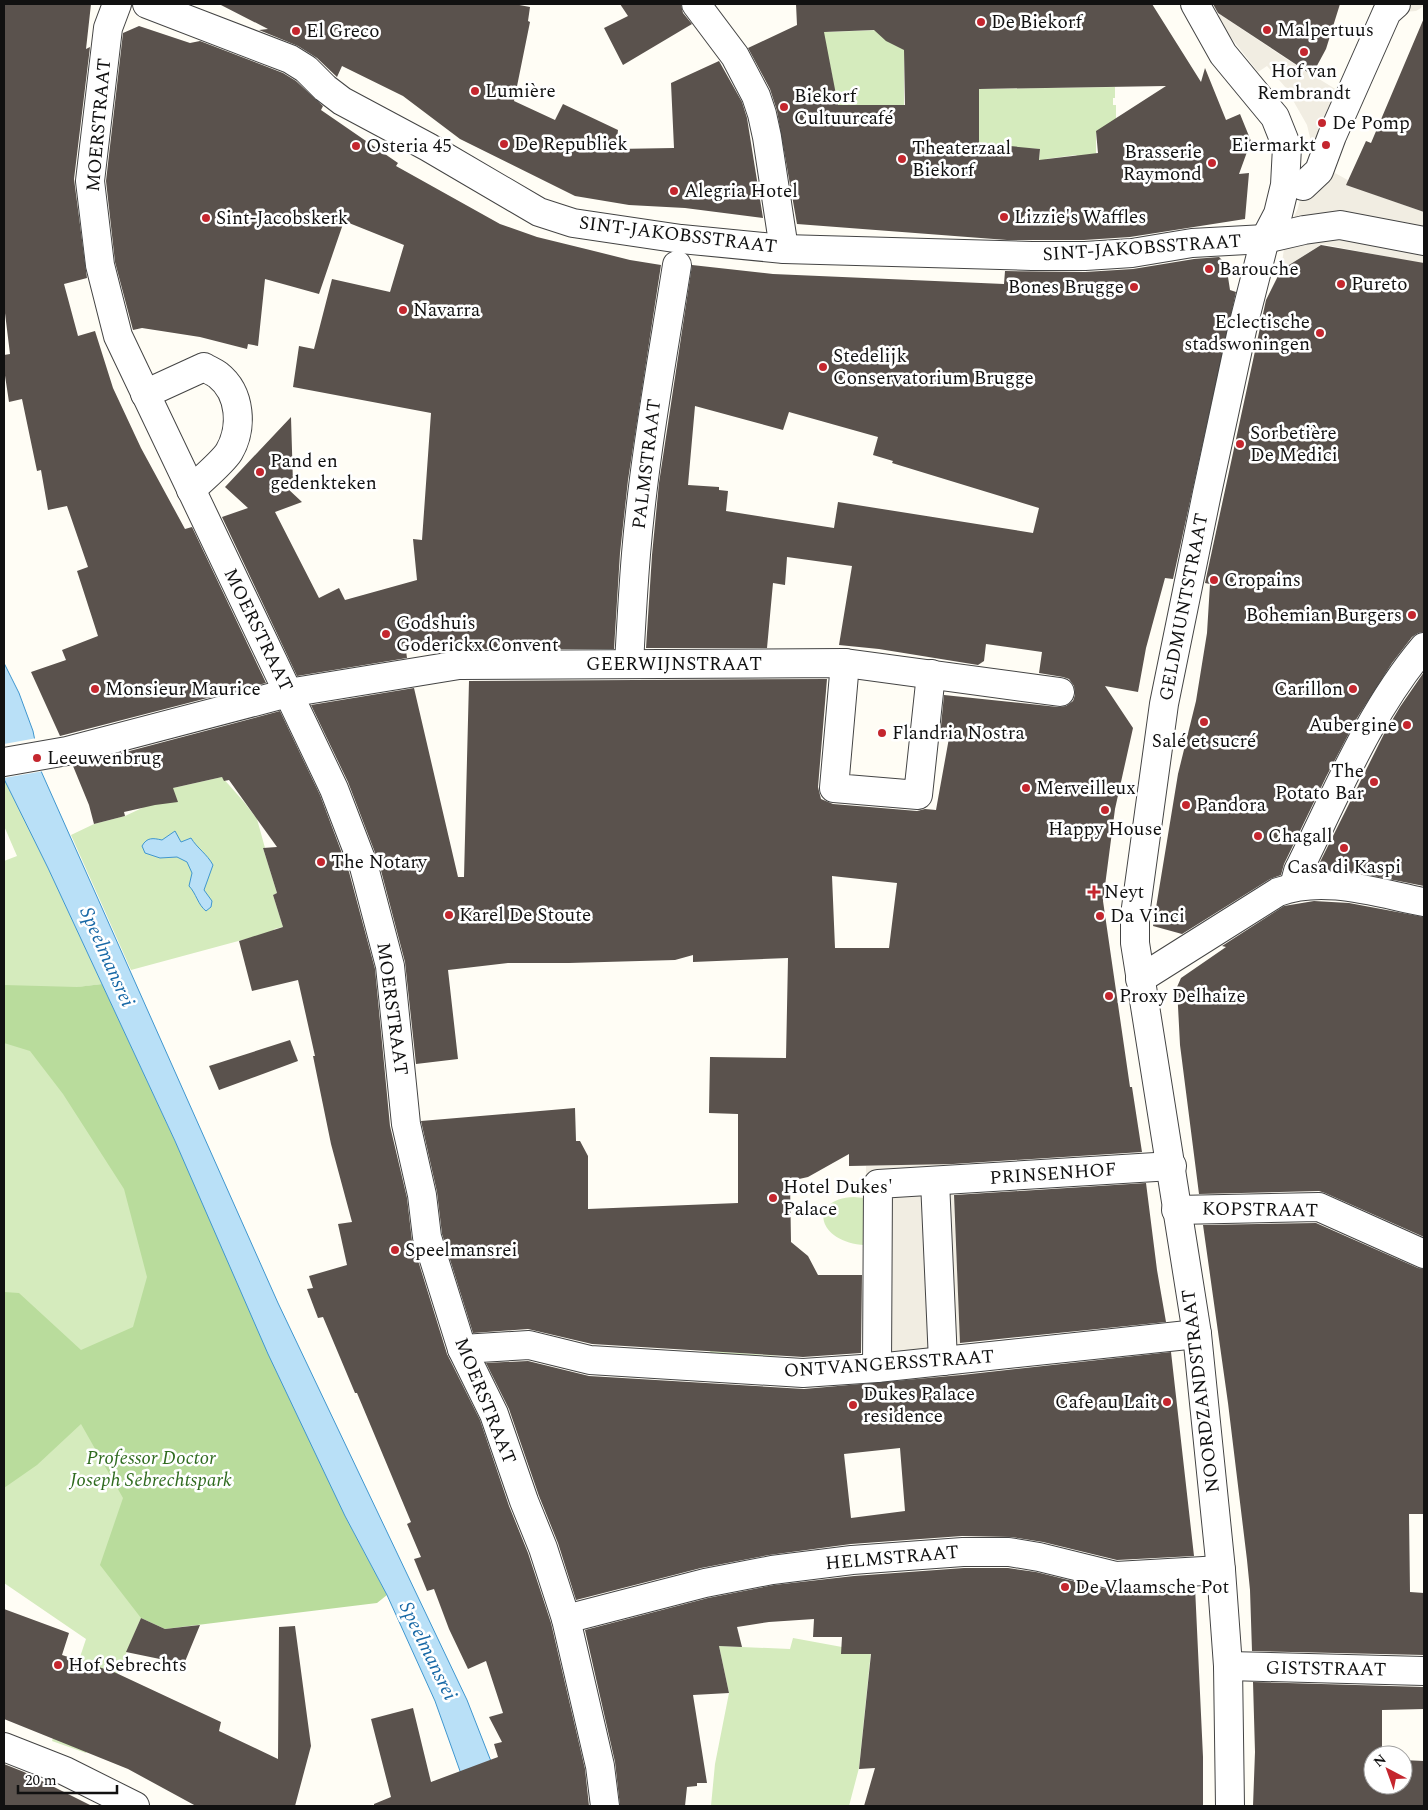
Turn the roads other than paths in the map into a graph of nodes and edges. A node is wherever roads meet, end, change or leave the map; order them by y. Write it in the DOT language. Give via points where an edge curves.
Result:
graph roads {
  1 [pos="118,4"];
  2 [pos="147,4"];
  3 [pos="696,4"];
  4 [pos="1396,4"];
  5 [pos="1198,6"];
  6 [pos="1303,186"];
  7 [pos="1265,239"];
  8 [pos="1424,241"];
  9 [pos="784,249"];
  10 [pos="677,265"];
  11 [pos="145,394"];
  12 [pos="190,490"];
  13 [pos="1424,647"];
  14 [pos="845,663"];
  15 [pos="629,664"];
  16 [pos="931,674"];
  17 [pos="1060,692"];
  18 [pos="288,693"];
  19 [pos="4,762"];
  20 [pos="1294,886"];
  21 [pos="1424,902"];
  22 [pos="1140,979"];
  23 [pos="1172,1166"];
  24 [pos="935,1181"];
  25 [pos="1176,1210"];
  26 [pos="1424,1254"];
  27 [pos="1197,1334"];
  28 [pos="462,1350"];
  29 [pos="943,1361"];
  30 [pos="876,1368"];
  31 [pos="1221,1570"];
  32 [pos="566,1619"];
  33 [pos="1228,1666"];
  34 [pos="1424,1671"];
  35 [pos="4,1747"];
  36 [pos="135,1806"];
  37 [pos="605,1806"];
  38 [pos="1230,1806"];
  1 -- 11 [label="street, MOERSTRAAT" via="108,28 90,181 100,264 118,336"];
  2 -- 9 [label="street, SINT-JAKOBSSTRAAT" via="290,59 342,101 539,212 573,223 681,239"];
  3 -- 9 [label="street" via="734,56 756,96 765,129"];
  4 -- 6 [label="street" via="1387,12 1318,170"];
  5 -- 7 [label="street" via="1223,54 1275,117 1287,147 1285,185 1278,214"];
  7 -- 8 [label="street" via="1340,225"];
  7 -- 9 [label="street, SINT-JAKOBSSTRAAT" via="1192,243 1132,253 1084,256"];
  7 -- 22 [label="street, GELDMUNTSTRAAT" via="1242,330 1164,704 1135,915"];
  10 -- 15 [label="street, PALMSTRAAT" via="646,470 636,554"];
  11 -- 12 [label="street, MOERSTRAAT"];
  11 -- 12 [label="street" via="204,367 218,376 230,390 237,406 238,430 228,453"];
  12 -- 18 [label="street, MOERSTRAAT"];
  13 -- 20 [label="street" via="1379,709 1298,871"];
  14 -- 15 [label="street, GEERWIJNSTRAAT"];
  14 -- 16 [label="street, GEERWIJNSTRAAT"];
  14 -- 16 [label="street" via="834,788 918,795"];
  15 -- 18 [label="street, GEERWIJNSTRAAT" via="459,665"];
  16 -- 17 [label="street, GEERWIJNSTRAAT"];
  18 -- 19 [label="street, GEERWIJNSTRAAT" via="67,751"];
  18 -- 28 [label="street, MOERSTRAAT" via="348,823 383,937 390,966 406,1124 422,1195 426,1237"];
  20 -- 21 [label="street" via="1336,885"];
  20 -- 22 [label="street" via="1278,892"];
  22 -- 23 [label="street, NOORDZANDSTRAAT"];
  23 -- 24 [label="street, PRINSENHOF"];
  23 -- 25 [label="street, NOORDZANDSTRAAT"];
  24 -- 29 [label="street"];
  24 -- 30 [label="street, PRINSENHOF" via="878,1184"];
  25 -- 26 [label="street, KOPSTRAAT" via="1319,1207"];
  25 -- 27 [label="street, NOORDZANDSTRAAT"];
  27 -- 29 [label="street, ONTVANGERSSTRAAT"];
  27 -- 31 [label="street, NOORDZANDSTRAAT"];
  28 -- 30 [label="street, ONTVANGERSSTRAAT" via="529,1345 590,1360 784,1373"];
  28 -- 32 [label="street, MOERSTRAAT" via="494,1414"];
  29 -- 30 [label="street, ONTVANGERSSTRAAT"];
  31 -- 32 [label="street, HELMSTRAAT" via="1116,1576 1009,1552 852,1560 705,1583"];
  31 -- 33 [label="street, NOORDZANDSTRAAT"];
  32 -- 37 [label="street, MOERSTRAAT" via="600,1766"];
  33 -- 34 [label="street, GISTSTRAAT"];
  33 -- 38 [label="street, NOORDZANDSTRAAT"];
  35 -- 36 [label="street" via="65,1771"];
}
